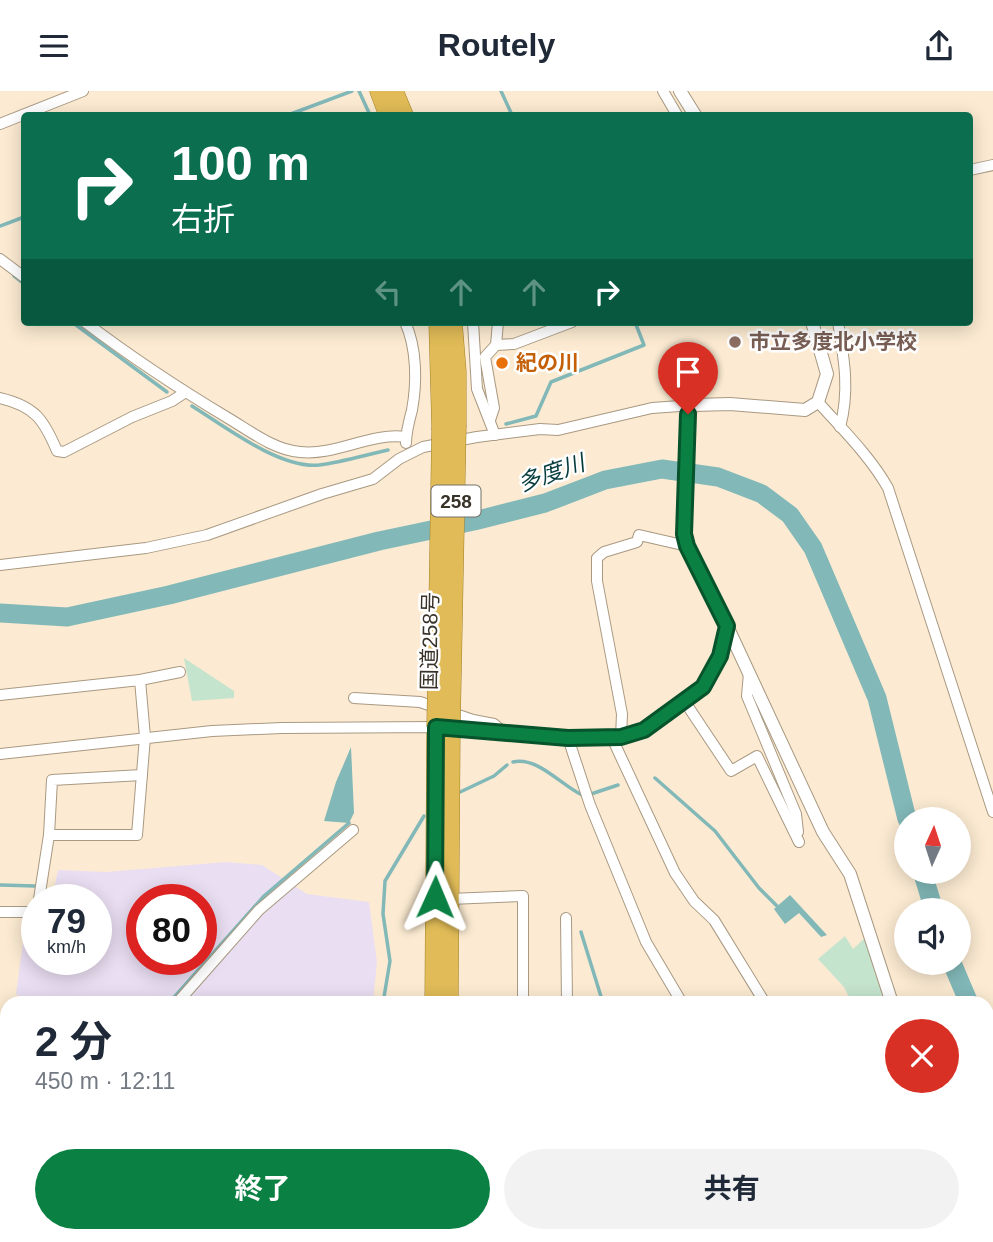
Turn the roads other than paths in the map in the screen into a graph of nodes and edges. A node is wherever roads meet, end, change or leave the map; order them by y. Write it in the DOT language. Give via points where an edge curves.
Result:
graph roads {
  1 [pos="83,91"];
  2 [pos="379,91"];
  3 [pos="394,91"];
  4 [pos="663,91"];
  5 [pos="680,91"];
  6 [pos="30,112"];
  7 [pos="387,112"];
  8 [pos="403,112"];
  9 [pos="675,112"];
  10 [pos="693,112"];
  11 [pos="21,116"];
  12 [pos="0,124"];
  13 [pos="993,165"];
  14 [pos="973,169"];
  15 [pos="0,258"];
  16 [pos="21,275"];
  17 [pos="91,326"];
  18 [pos="407,326"];
  19 [pos="438,326"];
  20 [pos="453,326"];
  21 [pos="473,326"];
  22 [pos="498,326"];
  23 [pos="561,326"];
  24 [pos="813,326"];
  25 [pos="839,326"];
  26 [pos="496,345"];
  27 [pos="184,393"];
  28 [pos="0,398"];
  29 [pos="818,402"];
  30 [pos="694,405"];
  31 [pos="490,420"];
  32 [pos="449,426"];
  33 [pos="840,426"];
  34 [pos="495,435"];
  35 [pos="406,437"];
  36 [pos="409,453"];
  37 [pos="685,540"];
  38 [pos="0,565"];
  39 [pos="727,626"];
  40 [pos="180,672"];
  41 [pos="749,673"];
  42 [pos="140,680"];
  43 [pos="0,695"];
  44 [pos="354,698"];
  45 [pos="685,702"];
  46 [pos="444,728"];
  47 [pos="503,732"];
  48 [pos="145,737"];
  49 [pos="617,737"];
  50 [pos="568,738"];
  51 [pos="0,754"];
  52 [pos="142,775"];
  53 [pos="993,812"];
  54 [pos="353,830"];
  55 [pos="50,835"];
  56 [pos="42,884"];
  57 [pos="445,890"];
  58 [pos="0,912"];
  59 [pos="21,912"];
  60 [pos="566,918"];
  61 [pos="183,996"];
  62 [pos="435,996"];
  63 [pos="449,996"];
  64 [pos="523,996"];
  65 [pos="567,996"];
  66 [pos="678,996"];
  67 [pos="761,996"];
  68 [pos="888,996"];
  1 -- 6 [label="street"];
  2 -- 7 [label="highway"];
  3 -- 8 [label="highway"];
  4 -- 9 [label="street"];
  5 -- 10 [label="street"];
  11 -- 12 [label="street"];
  13 -- 14 [label="street"];
  15 -- 16 [label="street"];
  17 -- 27 [label="street"];
  18 -- 35 [label="street" via="415,368"];
  19 -- 32 [label="highway, 国道258号 / 258"];
  20 -- 32 [label="highway, 国道258号 / 258" via="457,372"];
  21 -- 31 [label="street" via="477,389"];
  22 -- 26 [label="street"];
  23 -- 26 [label="street" via="514,344"];
  24 -- 29 [label="street" via="827,374"];
  25 -- 33 [label="street" via="846,405"];
  26 -- 31 [label="street" via="485,357 494,408"];
  27 -- 28 [label="street" via="64,452 57,451 46,424 27,408"];
  27 -- 35 [label="street" via="288,450 318,453 387,436"];
  29 -- 30 [label="street" via="804,409"];
  29 -- 33 [label="street"];
  30 -- 34 [label="street" via="652,408 558,430"];
  30 -- 37 [label="street" via="687,423"];
  31 -- 34 [label="street"];
  32 -- 46 [label="highway, 国道258号 / 258, bridge"];
  33 -- 53 [label="street" via="888,488"];
  34 -- 36 [label="street"];
  35 -- 36 [label="street"];
  36 -- 38 [label="street" via="373,479 207,535 146,548"];
  37 -- 39 [label="street"];
  37 -- 49 [label="street" via="639,535 637,542 597,558 597,582 622,714"];
  39 -- 41 [label="street"];
  39 -- 45 [label="street" via="711,676"];
  40 -- 42 [label="street"];
  41 -- 45 [label="street" via="747,696 796,814 799,842 757,756 731,771"];
  41 -- 68 [label="street" via="823,832 850,874"];
  42 -- 43 [label="street"];
  42 -- 48 [label="street"];
  44 -- 47 [label="street" via="419,702 494,724"];
  45 -- 49 [label="street" via="644,730"];
  46 -- 47 [label="street"];
  46 -- 48 [label="street" via="282,728"];
  46 -- 57 [label="highway, 国道258号 / 258"];
  47 -- 50 [label="street"];
  48 -- 51 [label="street"];
  48 -- 52 [label="street"];
  49 -- 50 [label="street"];
  49 -- 67 [label="street" via="675,873 714,920"];
  50 -- 66 [label="street" via="642,933"];
  52 -- 55 [label="street" via="52,780"];
  52 -- 55 [label="street" via="137,835"];
  54 -- 61 [label="street" via="259,910"];
  55 -- 56 [label="street"];
  57 -- 62 [label="highway, 国道258号 / 258"];
  57 -- 63 [label="highway, 国道258号 / 258"];
  57 -- 64 [label="street" via="523,896"];
  58 -- 59 [label="street"];
  60 -- 65 [label="street"];
}
